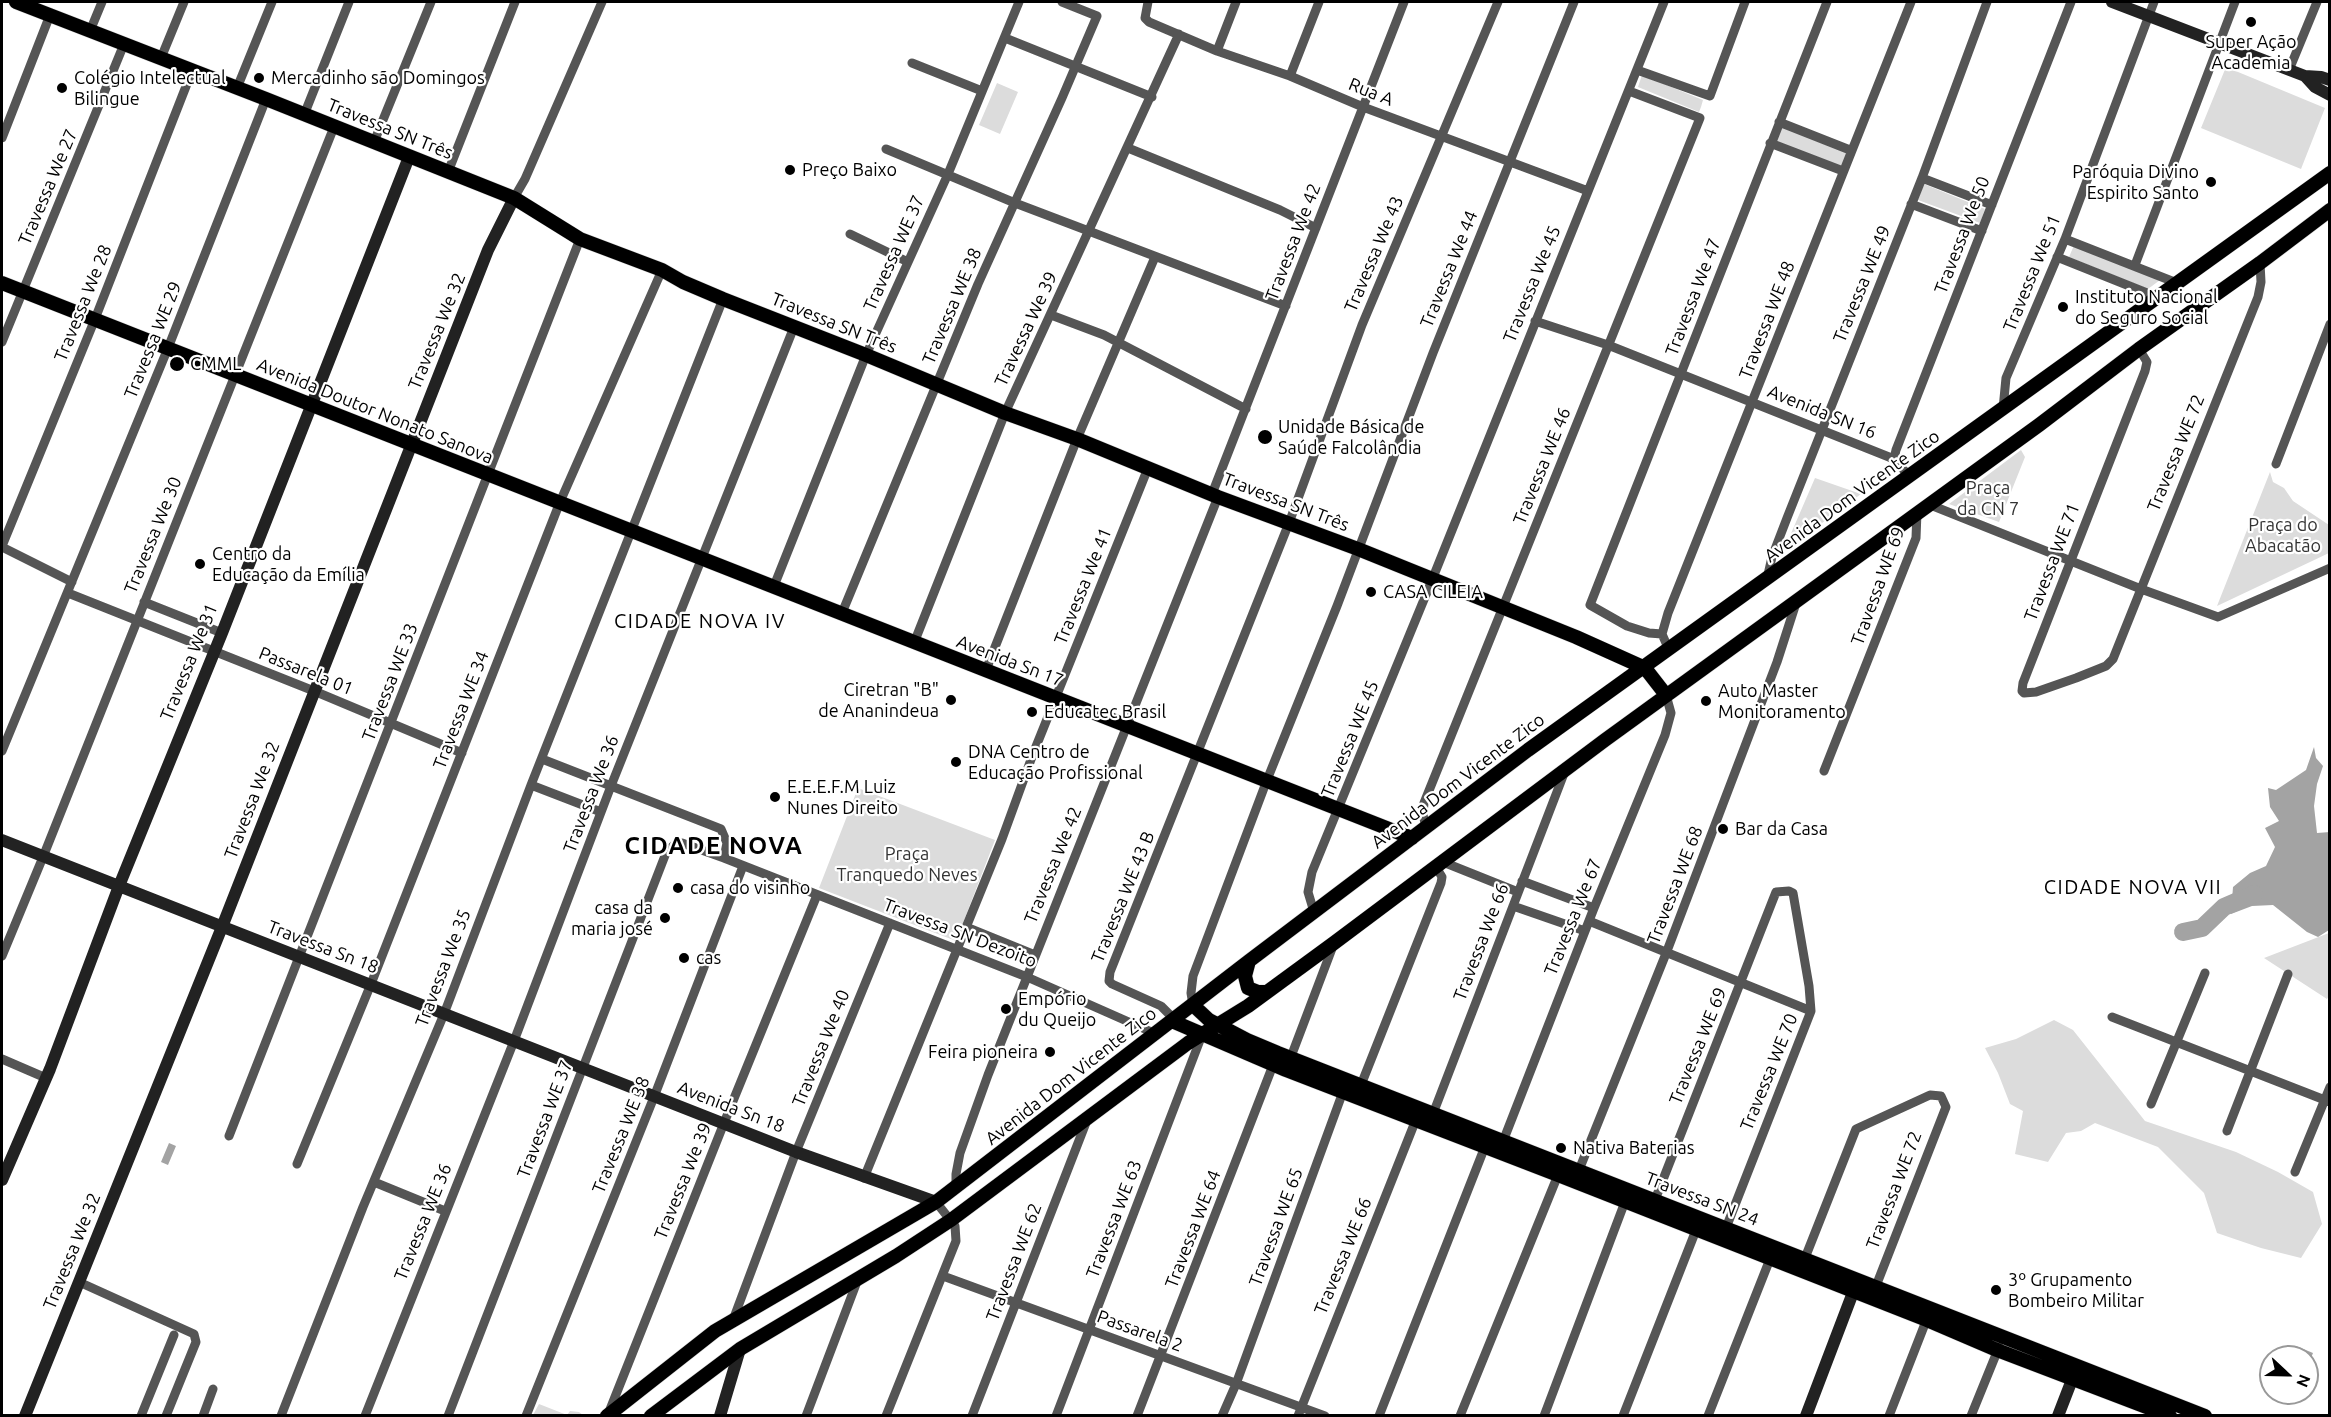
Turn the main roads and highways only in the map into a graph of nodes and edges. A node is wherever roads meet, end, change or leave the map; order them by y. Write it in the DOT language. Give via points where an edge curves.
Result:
graph roads {
  1 [pos="16,2"];
  2 [pos="2330,173"];
  3 [pos="2330,210"];
  4 [pos="2,283"];
  5 [pos="702,559"];
  6 [pos="1645,668"];
  7 [pos="1664,693"];
  8 [pos="1412,838"];
  9 [pos="1249,961"];
  10 [pos="1267,992"];
  11 [pos="1193,1005"];
  12 [pos="1172,1021"];
  13 [pos="1217,1024"];
  14 [pos="1202,1035"];
  15 [pos="1282,1061"];
  16 [pos="1724,1234"];
  17 [pos="1856,1286"];
  18 [pos="1929,1314"];
  19 [pos="2148,1412"];
  20 [pos="608,1415"];
  21 [pos="651,1416"];
  22 [pos="2170,1416"];
  23 [pos="2205,1416"];
  1 -- 6 [label="main road, Travessa SN Três" via="514,198 580,239 662,270 723,299 1358,549"];
  2 -- 6 [label="main road, Avenida Dom Vicente Zico"];
  3 -- 7 [label="main road" via="2039,425"];
  4 -- 5 [label="main road, Avenida Doutor Nonato Sanova"];
  5 -- 8 [label="main road, Avenida Sn 17"];
  6 -- 7 [label="main road"];
  6 -- 8 [label="main road, Avenida Dom Vicente Zico"];
  7 -- 10 [label="main road" via="1578,750 1564,771"];
  8 -- 9 [label="main road, Avenida Dom Vicente Zico"];
  9 -- 10 [label="main road" via="1245,976 1248,988"];
  9 -- 11 [label="main road, Avenida Dom Vicente Zico"];
  10 -- 13 [label="main road"];
  11 -- 12 [label="main road, Avenida Dom Vicente Zico"];
  11 -- 13 [label="main road, Travessa SN 24"];
  12 -- 14 [label="main road, Travessa SN 24"];
  12 -- 20 [label="main road, Avenida Dom Vicente Zico" via="936,1202 732,1320"];
  13 -- 14 [label="main road"];
  13 -- 15 [label="main road, Travessa SN 24"];
  14 -- 15 [label="main road, Travessa SN 24"];
  14 -- 21 [label="main road" via="951,1220 740,1348"];
  15 -- 16 [label="main road, Travessa SN 24"];
  16 -- 17 [label="main road, Travessa SN 24" via="1770,1259"];
  16 -- 17 [label="main road, Travessa SN 24" via="1805,1258"];
  17 -- 18 [label="main road, Travessa SN 24"];
  17 -- 18 [label="main road, Travessa SN 24" via="1876,1286"];
  18 -- 19 [label="main road, Travessa SN 24" via="1997,1350"];
  18 -- 23 [label="main road, Travessa SN 24" via="2003,1336"];
  19 -- 22 [label="main road, Travessa SN 24"];
}
